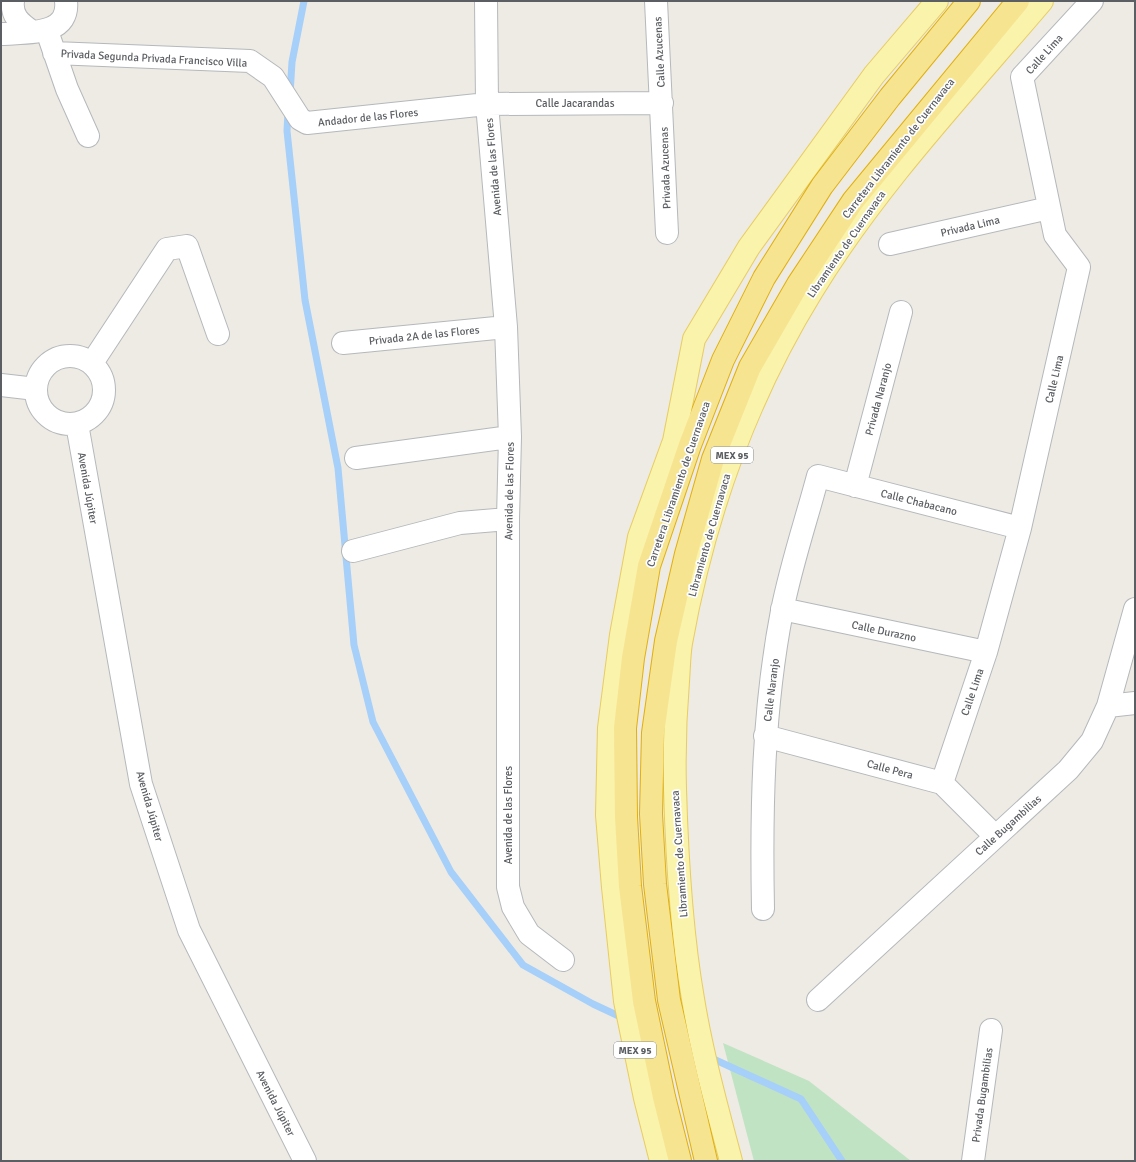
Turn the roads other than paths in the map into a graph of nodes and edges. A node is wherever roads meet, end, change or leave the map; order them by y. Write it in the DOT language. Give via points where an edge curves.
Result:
graph roads {
  1 [pos="13,1"];
  2 [pos="66,1"];
  3 [pos="486,1"];
  4 [pos="656,1"];
  5 [pos="937,1"];
  6 [pos="969,1"];
  7 [pos="1018,1"];
  8 [pos="1042,1"];
  9 [pos="1092,1"];
  10 [pos="39,31"];
  11 [pos="1,34"];
  12 [pos="54,53"];
  13 [pos="273,77"];
  14 [pos="662,103"];
  15 [pos="487,104"];
  16 [pos="88,136"];
  17 [pos="1049,208"];
  18 [pos="667,234"];
  19 [pos="890,244"];
  20 [pos="901,312"];
  21 [pos="506,327"];
  22 [pos="218,334"];
  23 [pos="343,343"];
  24 [pos="92,363"];
  25 [pos="1,385"];
  26 [pos="36,388"];
  27 [pos="77,424"];
  28 [pos="510,437"];
  29 [pos="356,458"];
  30 [pos="818,476"];
  31 [pos="855,486"];
  32 [pos="508,519"];
  33 [pos="1020,528"];
  34 [pos="353,552"];
  35 [pos="782,609"];
  36 [pos="1135,609"];
  37 [pos="986,652"];
  38 [pos="1135,703"];
  39 [pos="1108,706"];
  40 [pos="765,736"];
  41 [pos="942,783"];
  42 [pos="995,836"];
  43 [pos="763,909"];
  44 [pos="563,960"];
  45 [pos="818,1000"];
  46 [pos="634,1001"];
  47 [pos="991,1030"];
  48 [pos="654,1097"];
  49 [pos="305,1161"];
  50 [pos="661,1161"];
  51 [pos="680,1161"];
  52 [pos="706,1161"];
  53 [pos="731,1161"];
  54 [pos="973,1161"];
  1 -- 10 [label="street" via="12,8 18,22"];
  2 -- 10 [label="street" via="66,9 60,23"];
  3 -- 15 [label="street, Avenida de las Flores"];
  4 -- 14 [label="street, Calle Azucenas"];
  5 -- 46 [label="main road, MEX 95" via="874,75 749,247 694,339 674,441 639,537 621,635 609,728 607,815 613,887"];
  6 -- 46 [label="highway, Carretera Libramiento de Cuernavaca / MEX 95" via="890,97 822,186 764,278 723,360 690,445 649,566 633,658 625,728"];
  7 -- 52 [label="highway, Carretera Libramiento de Cuernavaca / MEX 95" via="853,201 810,265 750,367 713,459 686,554 666,641 653,733 651,814 655,884 669,1000"];
  8 -- 53 [label="main road, Libramiento de Cuernavaca / MEX 95" via="872,204 812,291 767,373 729,462 700,556 680,645 673,735 679,884 692,999"];
  9 -- 17 [label="street, Calle Lima" via="1022,77"];
  10 -- 11 [label="street"];
  10 -- 12 [label="street"];
  12 -- 13 [label="street, Privada Segunda Privada Francisco Villa" via="250,61"];
  12 -- 16 [label="street"];
  13 -- 15 [label="street, Andador de las Flores" via="300,119 307,123"];
  14 -- 15 [label="street, Calle Jacarandas"];
  14 -- 18 [label="street, Privada Azucenas"];
  15 -- 21 [label="street, Avenida de las Flores"];
  17 -- 19 [label="street, Privada Lima"];
  17 -- 33 [label="street, Calle Lima" via="1055,235 1079,267"];
  20 -- 31 [label="street, Privada Naranjo"];
  21 -- 23 [label="street, Privada 2A de las Flores"];
  21 -- 28 [label="street, Avenida de las Flores"];
  22 -- 24 [label="street" via="187,246 167,249"];
  24 -- 26 [label="street" via="79,357 63,356 43,369"];
  24 -- 27 [label="street" via="103,379 104,400 99,410 90,418"];
  25 -- 26 [label="street"];
  26 -- 27 [label="street" via="43,411 54,420"];
  27 -- 49 [label="street, Avenida Júpiter" via="141,784 189,930"];
  28 -- 29 [label="street"];
  28 -- 32 [label="street, Avenida de las Flores"];
  30 -- 31 [label="street, Calle Chabacano"];
  30 -- 35 [label="street, Calle Naranjo"];
  31 -- 33 [label="street, Calle Chabacano"];
  32 -- 34 [label="street" via="460,523"];
  32 -- 44 [label="street, Avenida de las Flores" via="508,887 513,907 529,934"];
  33 -- 37 [label="street, Calle Lima"];
  35 -- 37 [label="street, Calle Durazno"];
  35 -- 40 [label="street, Calle Naranjo"];
  36 -- 39 [label="street, Calle Bugambilias"];
  37 -- 41 [label="street, Calle Lima"];
  38 -- 39 [label="street"];
  39 -- 42 [label="street, Calle Bugambilias" via="1092,741 1068,770"];
  40 -- 41 [label="street, Calle Pera"];
  40 -- 43 [label="street, Calle Naranjo" via="762,821"];
  41 -- 42 [label="street"];
  42 -- 45 [label="street, Calle Bugambilias"];
  46 -- 48 [label="highway, Carretera Libramiento de Cuernavaca / MEX 95"];
  47 -- 54 [label="street, Privada Bugambilias"];
  48 -- 50 [label="main road, MEX 95"];
  48 -- 51 [label="highway, Carretera Libramiento de Cuernavaca / MEX 95"];
}
